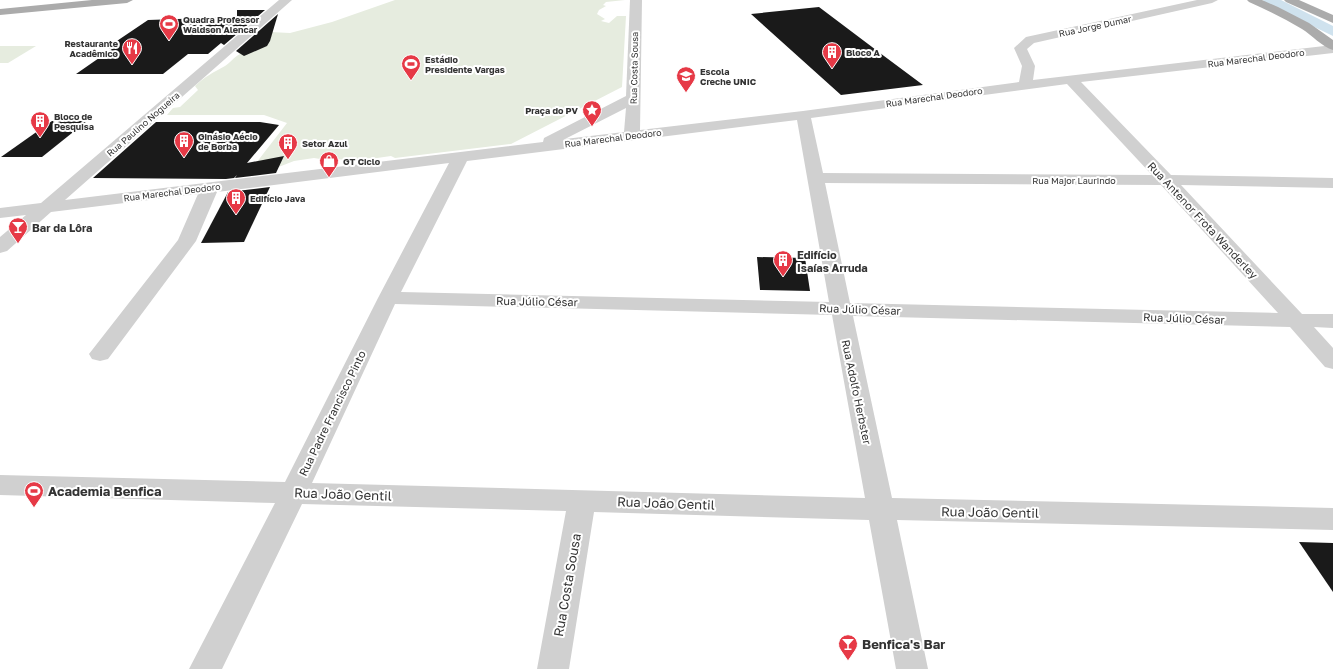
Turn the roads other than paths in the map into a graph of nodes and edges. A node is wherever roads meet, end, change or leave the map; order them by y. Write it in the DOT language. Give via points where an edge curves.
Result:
graph roads {
  1 [pos="5,0"];
  2 [pos="77,0"];
  3 [pos="127,0"];
  4 [pos="286,0"];
  5 [pos="636,0"];
  6 [pos="1212,0"];
  7 [pos="1253,0"];
  8 [pos="1290,0"];
  9 [pos="0,2"];
  10 [pos="21,10"];
  11 [pos="0,12"];
  12 [pos="1333,19"];
  13 [pos="1333,46"];
  14 [pos="1333,49"];
  15 [pos="1029,63"];
  16 [pos="1071,80"];
  17 [pos="1024,85"];
  18 [pos="634,98"];
  19 [pos="803,115"];
  20 [pos="632,136"];
  21 [pos="535,148"];
  22 [pos="460,158"];
  23 [pos="815,178"];
  24 [pos="1166,180"];
  25 [pos="1333,183"];
  26 [pos="210,187"];
  27 [pos="46,208"];
  28 [pos="0,213"];
  29 [pos="0,247"];
  30 [pos="388,298"];
  31 [pos="840,308"];
  32 [pos="1297,321"];
  33 [pos="1333,321"];
  34 [pos="100,354"];
  35 [pos="1333,362"];
  36 [pos="0,485"];
  37 [pos="294,492"];
  38 [pos="582,500"];
  39 [pos="881,509"];
  40 [pos="1333,519"];
  41 [pos="205,669"];
  42 [pos="553,669"];
  43 [pos="912,669"];
  1 -- 9 [label="main road"];
  2 -- 10 [label="main road"];
  3 -- 10 [label="main road"];
  4 -- 27 [label="street, Rua Paulino Nogueira"];
  5 -- 18 [label="street, Rua Costa Sousa"];
  6 -- 15 [label="street, Rua Jorge Dumar" via="1030,40 1020,48"];
  7 -- 13 [label="main road" via="1320,35"];
  8 -- 12 [label="main road"];
  10 -- 11 [label="main road"];
  14 -- 16 [label="street, Rua Marechal Deodoro"];
  15 -- 16 [label="street" via="1049,75"];
  15 -- 17 [label="street" via="1029,75"];
  16 -- 17 [label="street, Rua Marechal Deodoro"];
  16 -- 24 [label="street, Rua Antenor Frota Wanderley"];
  17 -- 19 [label="street, Rua Marechal Deodoro"];
  18 -- 20 [label="street, Rua Costa Sousa"];
  18 -- 21 [label="street, Rua Marechal Deodoro"];
  19 -- 20 [label="street, Rua Marechal Deodoro"];
  19 -- 23 [label="street, Rua Adolfo Herbster"];
  20 -- 21 [label="street, Rua Marechal Deodoro"];
  21 -- 22 [label="street, Rua Marechal Deodoro"];
  22 -- 26 [label="street, Rua Marechal Deodoro"];
  22 -- 30 [label="street, Rua Padre Francisco Pinto"];
  23 -- 24 [label="street, Rua Major Laurindo"];
  23 -- 31 [label="street, Rua Adolfo Herbster"];
  24 -- 25 [label="street, Rua Major Laurindo"];
  24 -- 32 [label="street, Rua Antenor Frota Wanderley"];
  26 -- 27 [label="street, Rua Marechal Deodoro"];
  26 -- 34 [label="street" via="187,241"];
  27 -- 28 [label="street, Rua Marechal Deodoro"];
  27 -- 29 [label="street, Rua Paulino Nogueira"];
  30 -- 31 [label="street, Rua Júlio César"];
  30 -- 37 [label="street, Rua Padre Francisco Pinto"];
  31 -- 32 [label="street, Rua Júlio César"];
  31 -- 39 [label="street, Rua Adolfo Herbster"];
  32 -- 33 [label="street, Rua Júlio César"];
  32 -- 35 [label="street, Rua Antenor Frota Wanderley"];
  36 -- 37 [label="street, Rua João Gentil"];
  37 -- 38 [label="street, Rua João Gentil"];
  37 -- 41 [label="street, Rua Padre Francisco Pinto"];
  38 -- 39 [label="street, Rua João Gentil"];
  38 -- 42 [label="street, Rua Costa Sousa"];
  39 -- 40 [label="street, Rua João Gentil"];
  39 -- 43 [label="street, Rua Adolfo Herbster"];
}
